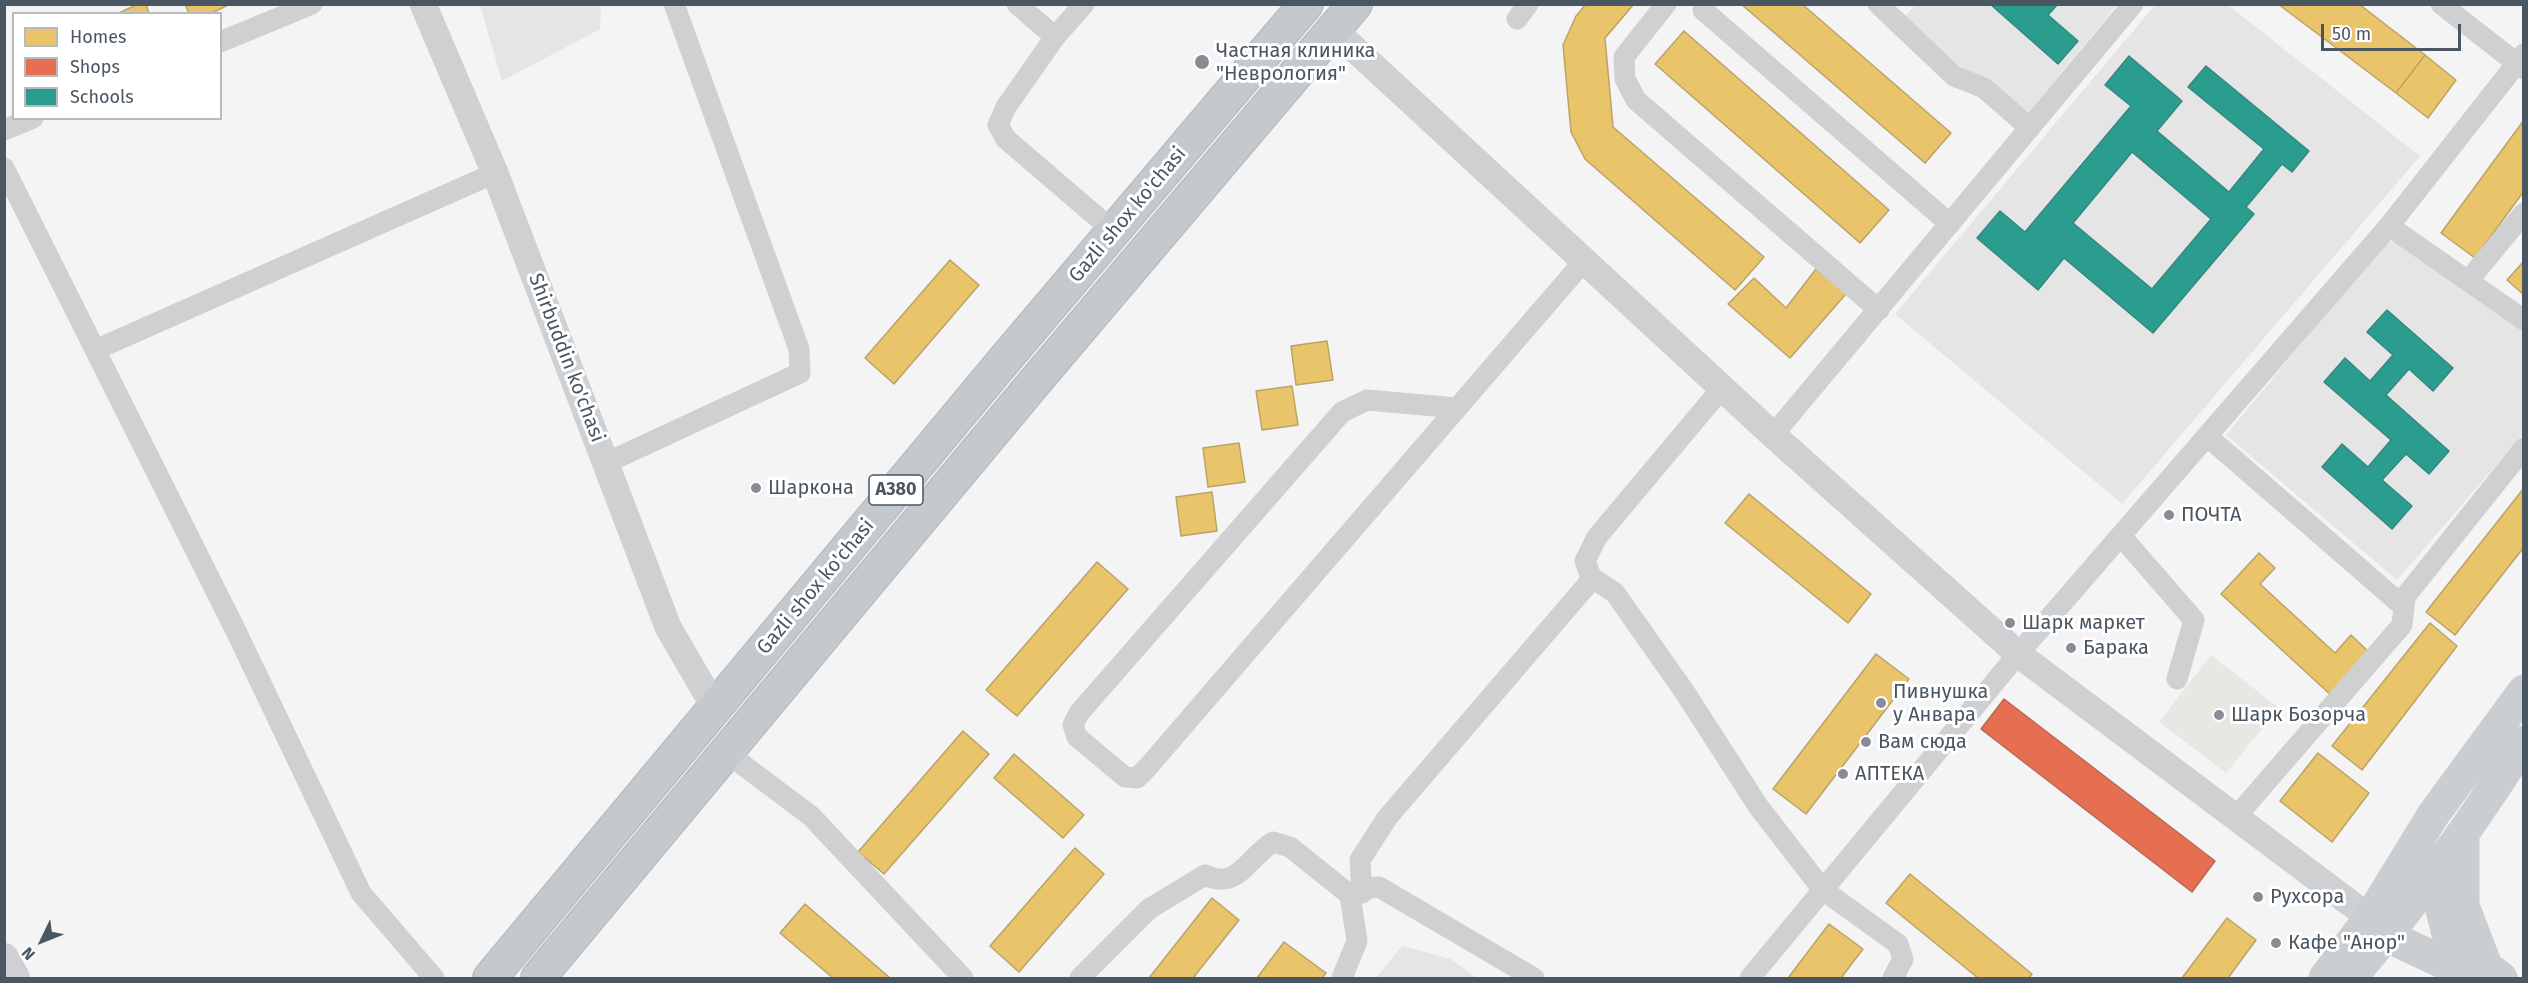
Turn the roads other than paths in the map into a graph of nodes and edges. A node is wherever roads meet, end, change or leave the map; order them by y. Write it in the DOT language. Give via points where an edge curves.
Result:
graph roads {
  1 [pos="312,4"];
  2 [pos="423,4"];
  3 [pos="674,4"];
  4 [pos="1017,4"];
  5 [pos="1084,4"];
  6 [pos="1306,4"];
  7 [pos="1355,4"];
  8 [pos="1666,4"];
  9 [pos="1878,4"];
  10 [pos="2133,4"];
  11 [pos="2441,4"];
  12 [pos="1703,10"];
  13 [pos="1334,30"];
  14 [pos="1055,37"];
  15 [pos="222,41"];
  16 [pos="2521,62"];
  17 [pos="28,120"];
  18 [pos="2030,128"];
  19 [pos="4,130"];
  20 [pos="4,168"];
  21 [pos="495,173"];
  22 [pos="2523,213"];
  23 [pos="1097,217"];
  24 [pos="1950,224"];
  25 [pos="2389,226"];
  26 [pos="1584,261"];
  27 [pos="2468,281"];
  28 [pos="1879,310"];
  29 [pos="2523,320"];
  30 [pos="95,350"];
  31 [pos="1722,388"];
  32 [pos="1457,408"];
  33 [pos="1773,435"];
  34 [pos="2207,436"];
  35 [pos="2523,448"];
  36 [pos="606,463"];
  37 [pos="2121,536"];
  38 [pos="1591,577"];
  39 [pos="2404,607"];
  40 [pos="2018,654"];
  41 [pos="2177,678"];
  42 [pos="2523,691"];
  43 [pos="715,708"];
  44 [pos="2523,742"];
  45 [pos="727,753"];
  46 [pos="2433,815"];
  47 [pos="2235,818"];
  48 [pos="2463,836"];
  49 [pos="2432,877"];
  50 [pos="1823,890"];
  51 [pos="1356,894"];
  52 [pos="2406,910"];
  53 [pos="2379,927"];
  54 [pos="2449,938"];
  55 [pos="4,958"];
  56 [pos="2481,974"];
  57 [pos="15,978"];
  58 [pos="434,978"];
  59 [pos="490,978"];
  60 [pos="538,978"];
  61 [pos="963,978"];
  62 [pos="1080,978"];
  63 [pos="1342,978"];
  64 [pos="1534,978"];
  65 [pos="1750,978"];
  66 [pos="1893,978"];
  67 [pos="2325,978"];
  68 [pos="2350,978"];
  1 -- 15 [label="street"];
  2 -- 21 [label="street, Shirbuddin ko'chasi"];
  3 -- 36 [label="street" via="799,349 800,373"];
  4 -- 14 [label="street"];
  5 -- 14 [label="street"];
  6 -- 43 [label="highway, Gazli shox ko'chasi / A380"];
  7 -- 13 [label="highway, Gazli shox ko'chasi / A380"];
  8 -- 28 [label="street" via="1624,57 1625,79 1636,100"];
  9 -- 18 [label="street" via="1954,76 1984,88"];
  10 -- 18 [label="street"];
  11 -- 16 [label="street"];
  12 -- 24 [label="street"];
  13 -- 26 [label="street"];
  13 -- 45 [label="highway, Gazli shox ko'chasi / A380"];
  14 -- 23 [label="street" via="1006,107 998,125 1006,139"];
  16 -- 25 [label="street"];
  17 -- 19 [label="street"];
  18 -- 24 [label="street"];
  20 -- 30 [label="street"];
  21 -- 30 [label="street"];
  21 -- 36 [label="street, Shirbuddin ko'chasi"];
  22 -- 27 [label="street"];
  24 -- 28 [label="street"];
  25 -- 27 [label="street"];
  25 -- 34 [label="street"];
  26 -- 31 [label="street"];
  26 -- 32 [label="street"];
  27 -- 29 [label="street"];
  28 -- 33 [label="street"];
  30 -- 58 [label="street" via="361,893"];
  31 -- 33 [label="street"];
  31 -- 38 [label="street" via="1598,537 1585,561"];
  32 -- 32 [label="street" via="1137,778 1125,777 1077,737 1073,725 1079,713 1342,412 1367,400"];
  33 -- 40 [label="street"];
  34 -- 37 [label="street"];
  34 -- 39 [label="street"];
  35 -- 39 [label="street" via="2408,593"];
  36 -- 43 [label="street, Shirbuddin ko'chasi" via="668,627"];
  37 -- 40 [label="street"];
  37 -- 41 [label="street" via="2194,620"];
  38 -- 50 [label="street" via="1615,593 1758,806"];
  38 -- 51 [label="street" via="1387,818 1360,860"];
  39 -- 47 [label="street" via="2402,625"];
  40 -- 47 [label="street"];
  40 -- 50 [label="street"];
  42 -- 46 [label="main road"];
  43 -- 59 [label="highway, Gazli shox ko'chasi / A380"];
  44 -- 48 [label="main road"];
  45 -- 60 [label="highway, Gazli shox ko'chasi / A380"];
  45 -- 61 [label="street" via="811,816"];
  46 -- 49 [label="main road" via="2426,838"];
  46 -- 53 [label="main road"];
  47 -- 53 [label="street"];
  48 -- 49 [label="main road"];
  48 -- 56 [label="main road" via="2463,906"];
  49 -- 52 [label="main road"];
  49 -- 54 [label="main road"];
  50 -- 65 [label="street"];
  50 -- 66 [label="street" via="1898,944 1903,959"];
  51 -- 62 [label="street" via="1290,847 1273,842 1234,878 1217,881 1205,875 1149,909"];
  51 -- 63 [label="street" via="1358,941"];
  51 -- 64 [label="street" via="1379,887"];
  52 -- 53 [label="main road"];
  52 -- 54 [label="main road"];
  53 -- 56 [label="main road"];
  53 -- 67 [label="main road"];
  53 -- 68 [label="main road"];
  54 -- 56 [label="main road"];
  55 -- 57 [label="main road"];
}
